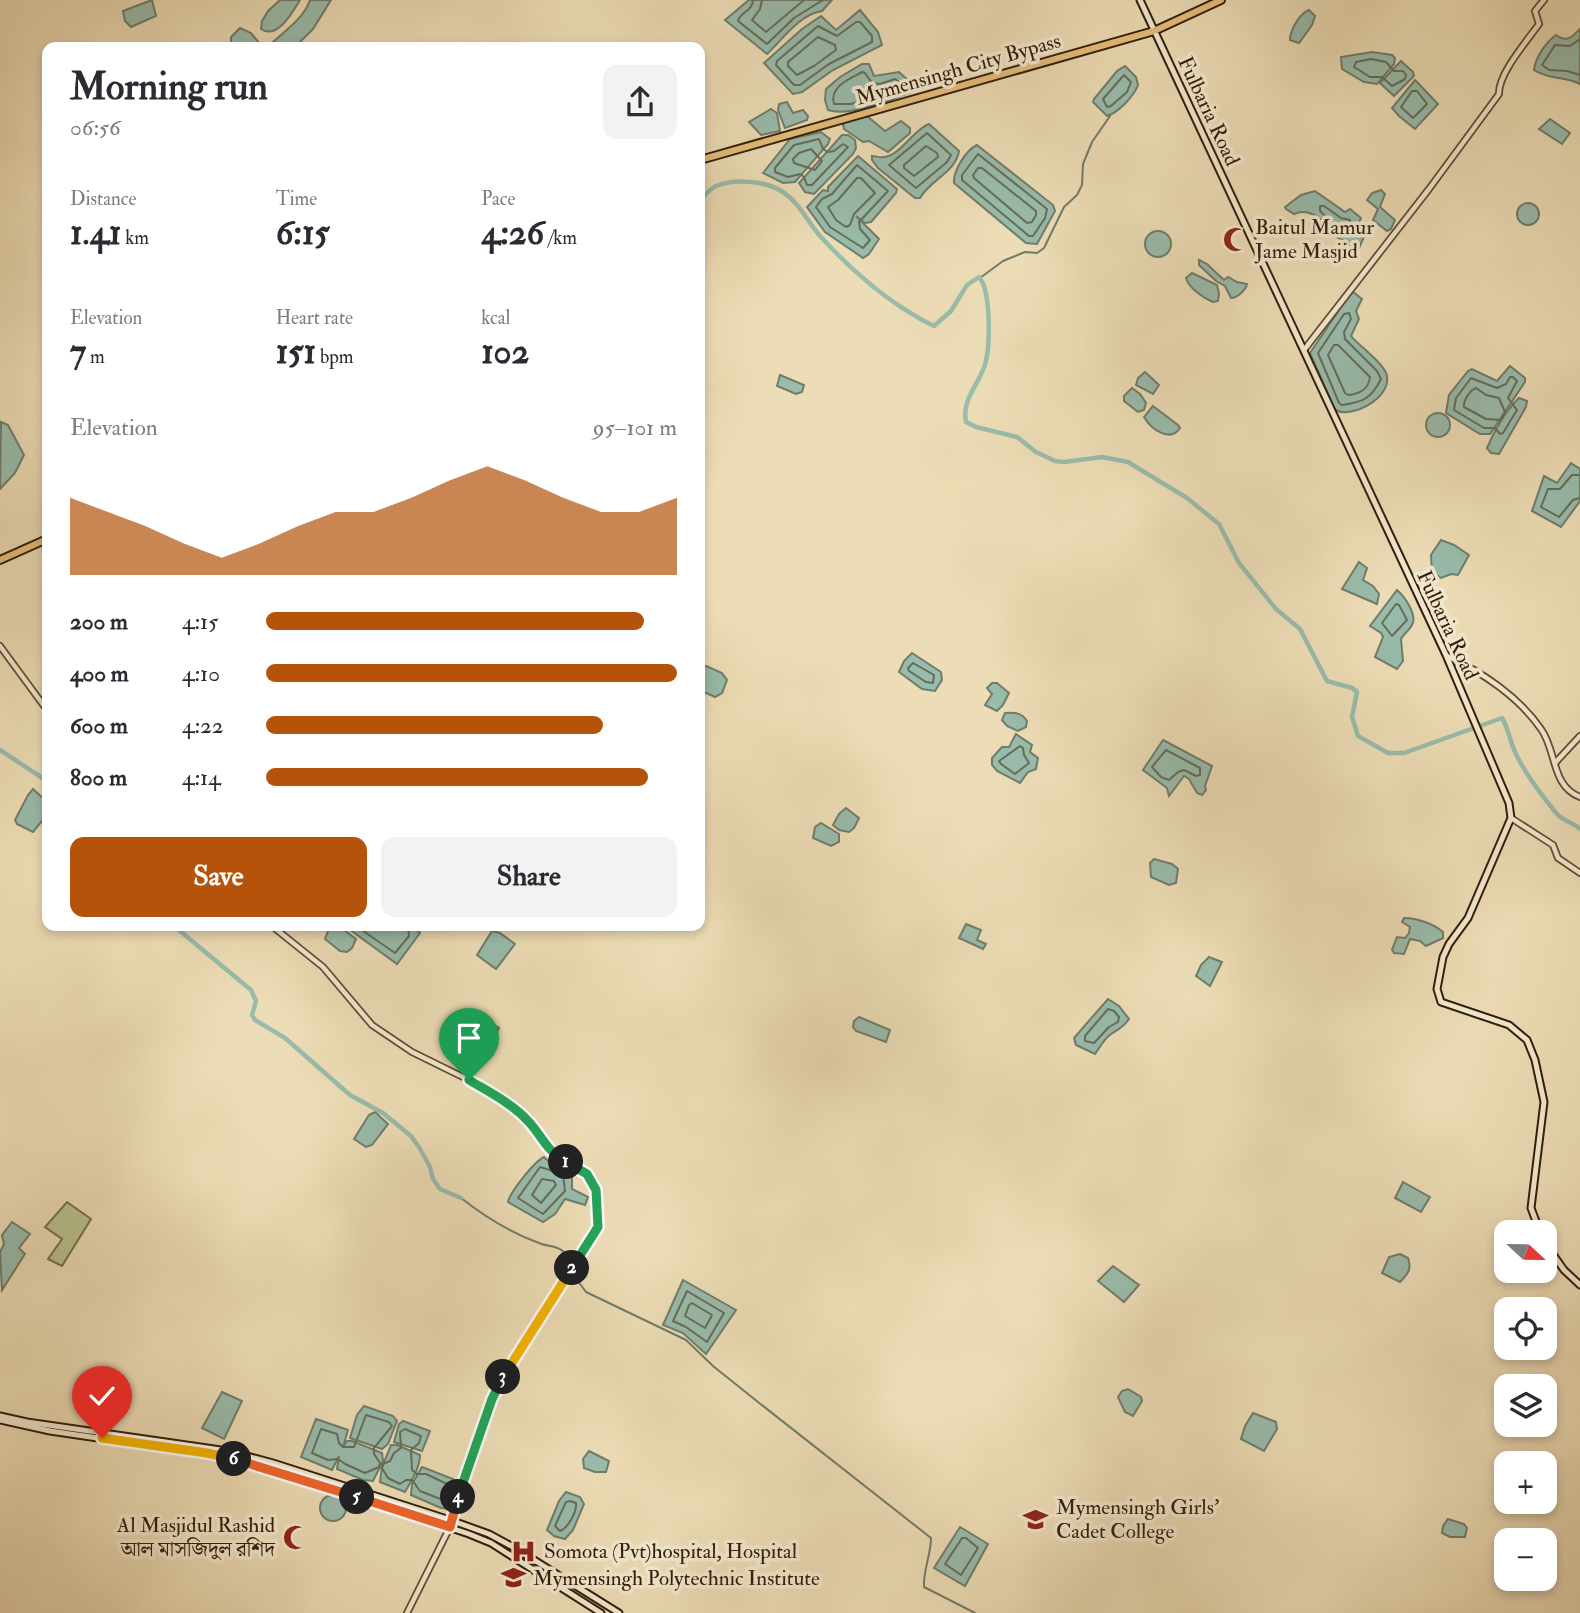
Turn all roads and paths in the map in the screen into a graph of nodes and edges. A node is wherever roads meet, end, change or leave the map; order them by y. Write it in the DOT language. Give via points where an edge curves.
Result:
graph roads {
  1 [pos="1140,0"];
  2 [pos="1221,0"];
  3 [pos="1544,0"];
  4 [pos="1154,31"];
  5 [pos="705,159"];
  6 [pos="1304,350"];
  7 [pos="42,542"];
  8 [pos="0,560"];
  9 [pos="0,646"];
  10 [pos="1446,655"];
  11 [pos="42,703"];
  12 [pos="1580,736"];
  13 [pos="1555,763"];
  14 [pos="1580,797"];
  15 [pos="1511,818"];
  16 [pos="1580,873"];
  17 [pos="278,931"];
  18 [pos="1536,1220"];
  19 [pos="1558,1261"];
  20 [pos="1580,1285"];
  21 [pos="0,1418"];
  22 [pos="452,1524"];
  23 [pos="407,1613"];
  24 [pos="601,1613"];
  25 [pos="619,1613"];
  1 -- 4 [label="main road, Fulbaria Road"];
  2 -- 4 [label="highway, Mymensingh City Bypass"];
  3 -- 6 [label="street" via="1535,11 1539,24 1498,85 1499,94"];
  4 -- 5 [label="highway, Mymensingh City Bypass"];
  4 -- 6 [label="main road, Fulbaria Road"];
  6 -- 10 [label="main road, Fulbaria Road"];
  7 -- 8 [label="highway"];
  9 -- 11 [label="street"];
  10 -- 13 [label="street" via="1512,698 1542,730"];
  10 -- 15 [label="main road, Fulbaria Road"];
  12 -- 13 [label="street"];
  13 -- 14 [label="street" via="1565,788"];
  15 -- 16 [label="street" via="1553,845 1558,858"];
  15 -- 18 [label="main road" via="1468,918 1443,957 1437,989 1441,1002 1509,1025 1525,1037 1531,1050 1544,1102 1531,1208"];
  17 -- 22 [label="street" via="323,967 372,1025 517,1111 550,1152 587,1174 596,1190 598,1227 503,1376"];
  19 -- 20 [label="main road"];
  21 -- 22 [label="main road" via="50,1431 227,1457"];
  22 -- 23 [label="street"];
  22 -- 24 [label="main road" via="507,1552"];
  22 -- 25 [label="main road" via="489,1534"];
}
